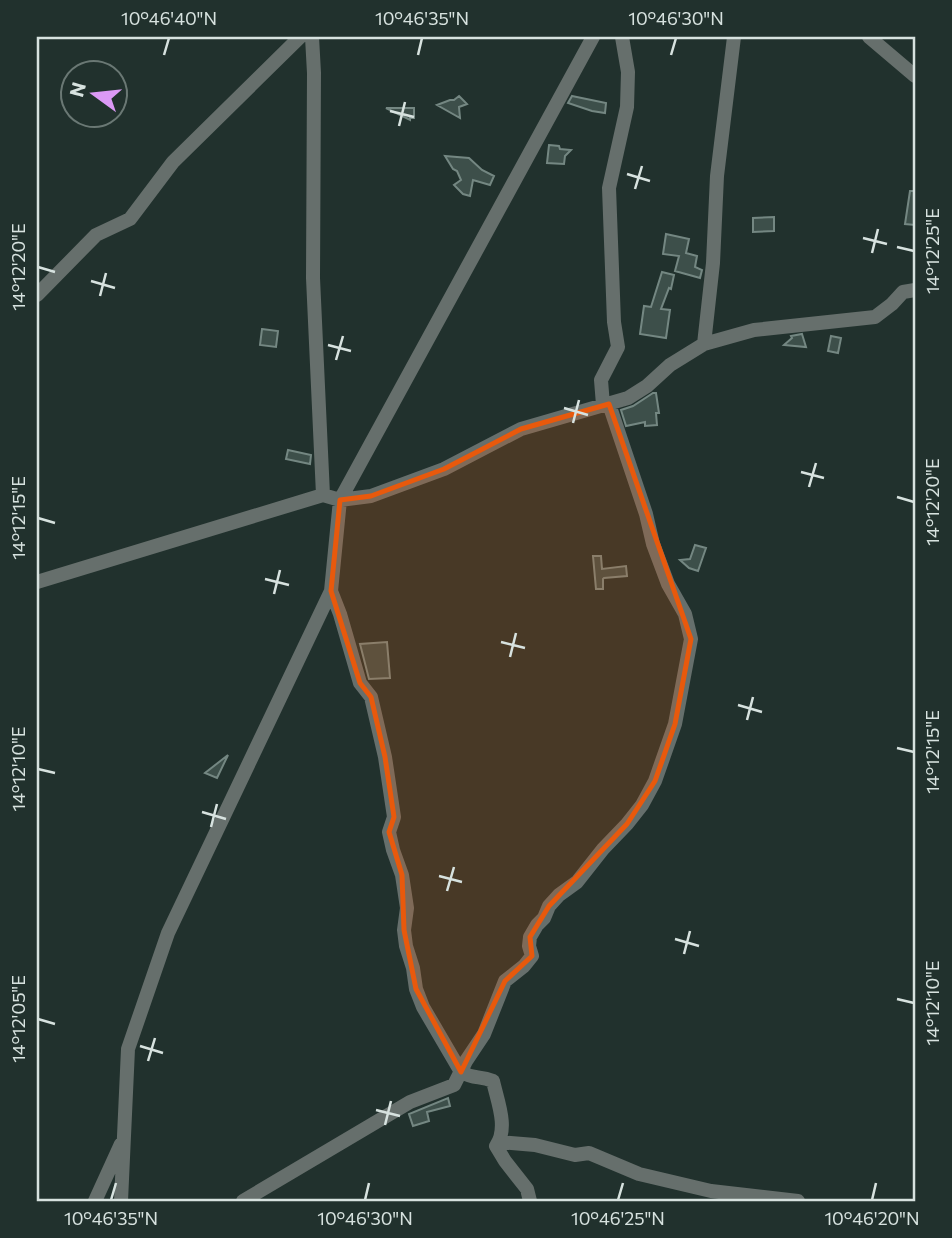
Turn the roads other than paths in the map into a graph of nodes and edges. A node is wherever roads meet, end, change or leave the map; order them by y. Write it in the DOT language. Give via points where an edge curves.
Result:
graph roads {
  1 [pos="300,37"];
  2 [pos="312,37"];
  3 [pos="593,37"];
  4 [pos="622,37"];
  5 [pos="734,37"];
  6 [pos="869,37"];
  7 [pos="915,76"];
  8 [pos="915,290"];
  9 [pos="37,295"];
  10 [pos="704,344"];
  11 [pos="606,404"];
  12 [pos="323,495"];
  13 [pos="340,500"];
  14 [pos="37,582"];
  15 [pos="331,591"];
  16 [pos="460,1072"];
  17 [pos="124,1136"];
  18 [pos="499,1142"];
  19 [pos="95,1201"];
  20 [pos="121,1201"];
  21 [pos="243,1201"];
  22 [pos="530,1201"];
  23 [pos="798,1201"];
  1 -- 9 [label="street" via="173,162 130,219 96,235"];
  2 -- 12 [label="street" via="313,278"];
  3 -- 13 [label="street"];
  4 -- 11 [label="street" via="627,107 609,188 618,347 601,380"];
  5 -- 10 [label="street"];
  6 -- 7 [label="street"];
  8 -- 10 [label="street" via="903,292 875,317 754,330"];
  10 -- 11 [label="street" via="638,392"];
  11 -- 13 [label="street" via="521,429 444,469 371,496"];
  11 -- 16 [label="street" via="691,639 674,724 642,805 577,882 549,906 530,937 532,956 505,981 484,1034"];
  12 -- 13 [label="street"];
  12 -- 14 [label="street"];
  13 -- 15 [label="street"];
  15 -- 16 [label="street" via="360,683 371,697 385,757 394,817 389,832 402,875 407,908 404,930 416,989"];
  15 -- 17 [label="street" via="168,933 128,1049"];
  16 -- 18 [label="street" via="493,1081 502,1122"];
  16 -- 21 [label="street" via="454,1085 410,1102"];
  17 -- 19 [label="street"];
  17 -- 20 [label="street"];
  18 -- 22 [label="street" via="496,1146 527,1189"];
  18 -- 23 [label="street" via="535,1144 575,1155 589,1153 639,1174 711,1191"];
}
